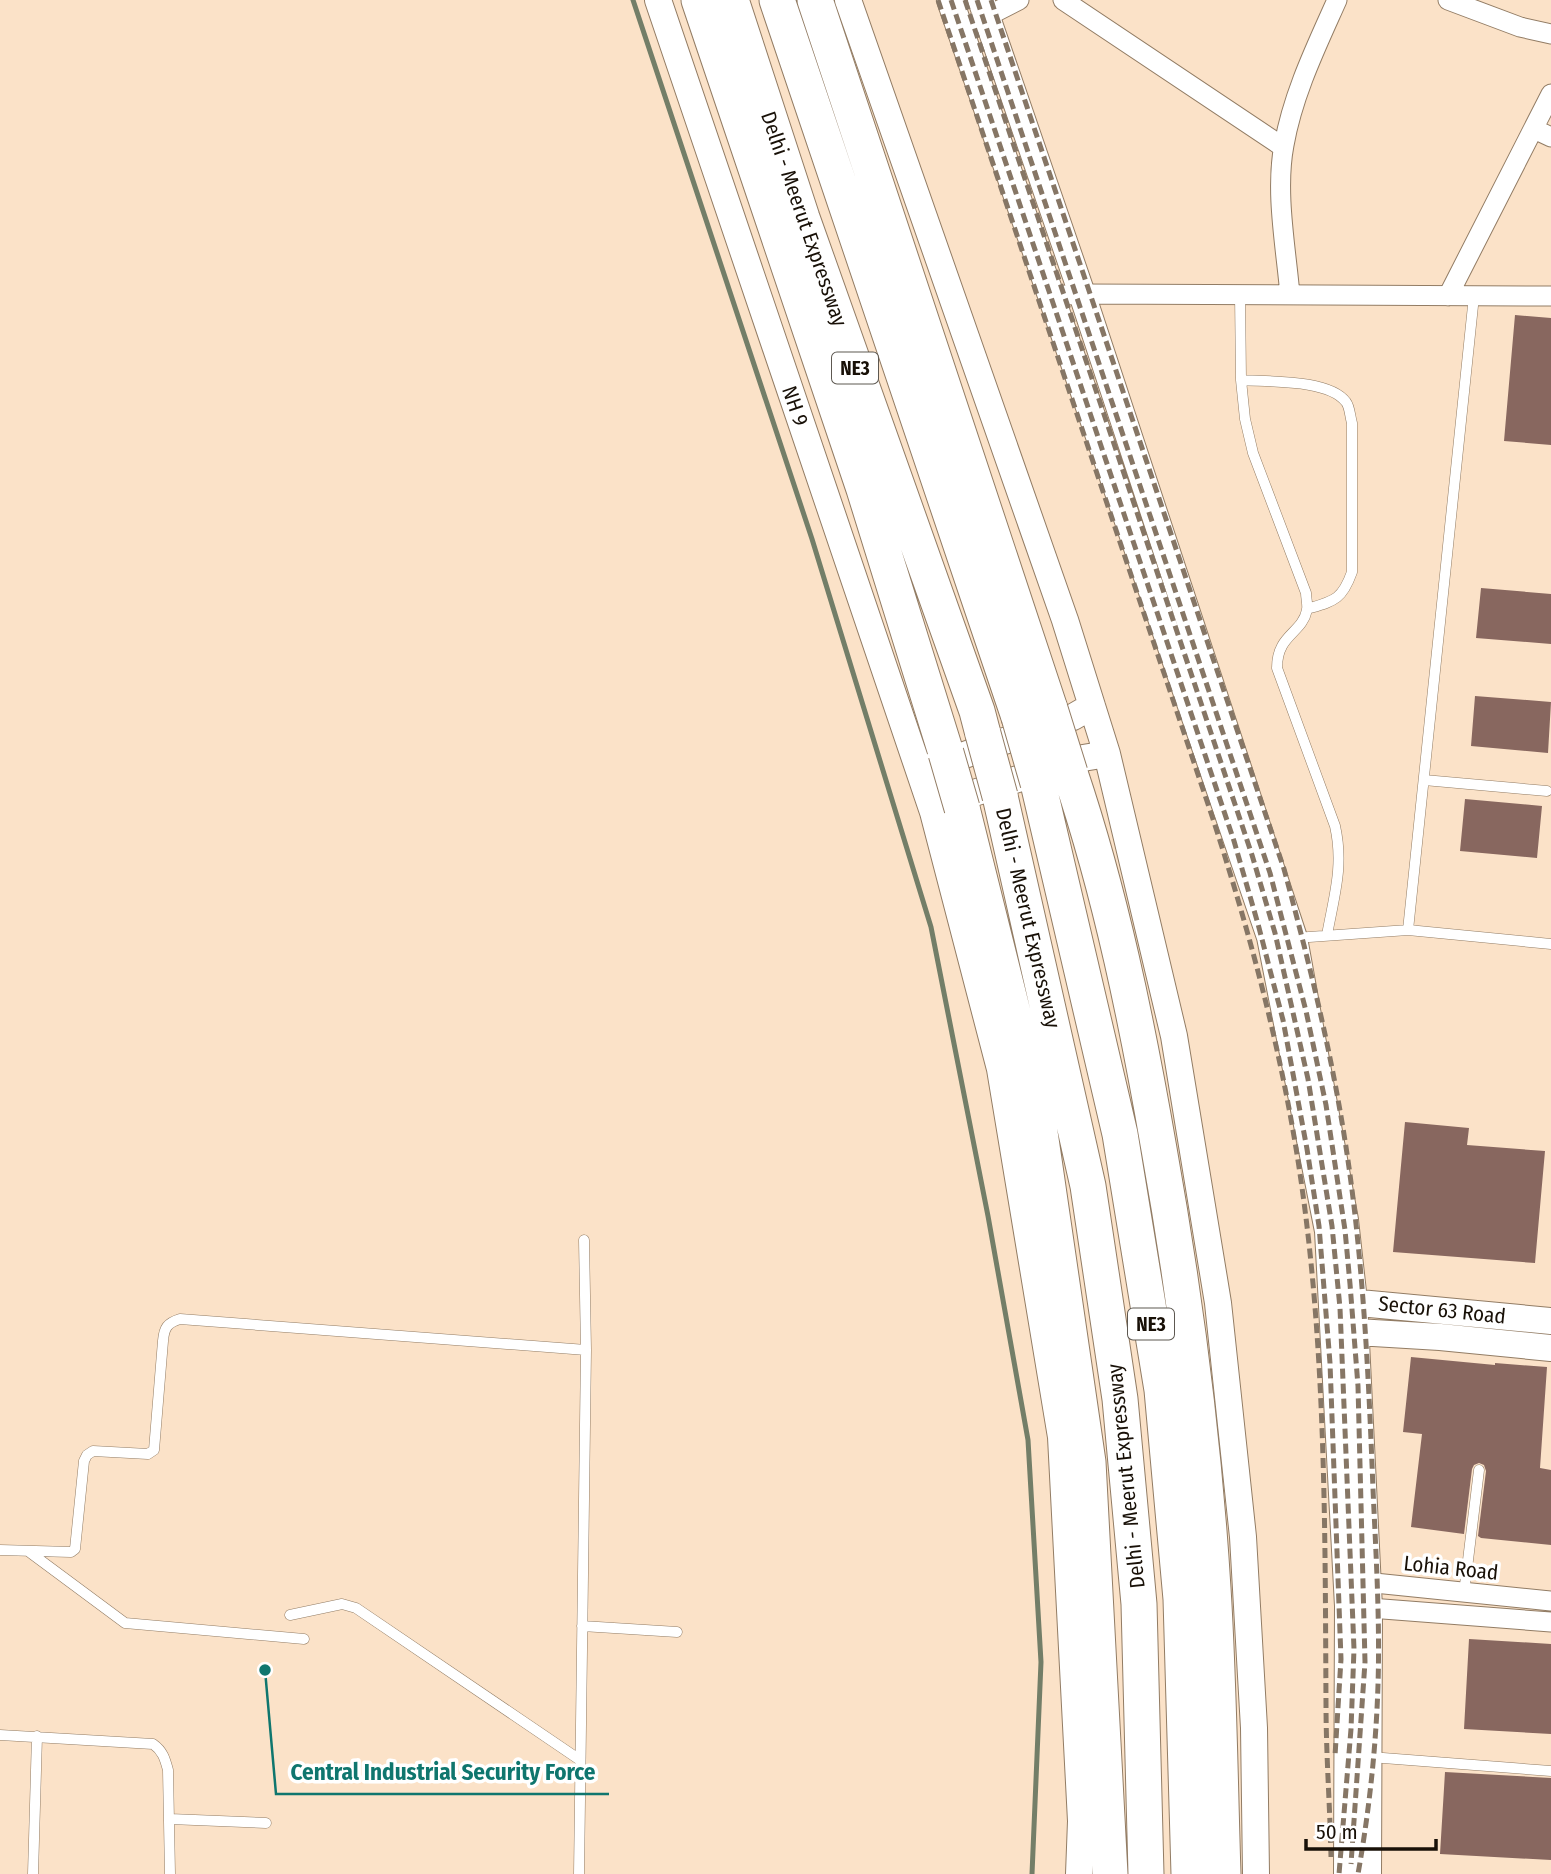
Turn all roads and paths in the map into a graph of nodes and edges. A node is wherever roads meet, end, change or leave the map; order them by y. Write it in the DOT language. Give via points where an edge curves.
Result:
graph roads {
  1 [pos="659,0"];
  2 [pos="699,0"];
  3 [pos="731,0"];
  4 [pos="777,0"];
  5 [pos="816,0"];
  6 [pos="848,0"];
  7 [pos="950,0"];
  8 [pos="1018,0"];
  9 [pos="1063,0"];
  10 [pos="1337,0"];
  11 [pos="1448,0"];
  12 [pos="984,9"];
  13 [pos="960,30"];
  14 [pos="1551,34"];
  15 [pos="1551,94"];
  16 [pos="1542,133"];
  17 [pos="1283,147"];
  18 [pos="1082,294"];
  19 [pos="1240,295"];
  20 [pos="1290,295"];
  21 [pos="1051,296"];
  22 [pos="1448,296"];
  23 [pos="1474,296"];
  24 [pos="1551,296"];
  25 [pos="1241,380"];
  26 [pos="1307,609"];
  27 [pos="1092,706"];
  28 [pos="1035,713"];
  29 [pos="1107,754"];
  30 [pos="932,762"];
  31 [pos="1054,778"];
  32 [pos="1423,779"];
  33 [pos="1547,791"];
  34 [pos="947,810"];
  35 [pos="1408,930"];
  36 [pos="1327,935"];
  37 [pos="1282,937"];
  38 [pos="1551,944"];
  39 [pos="584,1240"];
  40 [pos="1344,1301"];
  41 [pos="1441,1310"];
  42 [pos="1551,1321"];
  43 [pos="1345,1331"];
  44 [pos="1440,1337"];
  45 [pos="1551,1348"];
  46 [pos="586,1350"];
  47 [pos="1479,1470"];
  48 [pos="0,1550"];
  49 [pos="27,1551"];
  50 [pos="1464,1592"];
  51 [pos="1358,1594"];
  52 [pos="1551,1601"];
  53 [pos="290,1615"];
  54 [pos="1551,1622"];
  55 [pos="582,1626"];
  56 [pos="677,1632"];
  57 [pos="304,1639"];
  58 [pos="0,1735"];
  59 [pos="37,1736"];
  60 [pos="1368,1757"];
  61 [pos="580,1760"];
  62 [pos="1551,1772"];
  63 [pos="170,1819"];
  64 [pos="266,1823"];
  65 [pos="33,1874"];
  66 [pos="170,1874"];
  67 [pos="579,1874"];
  68 [pos="1079,1874"];
  69 [pos="1110,1874"];
  70 [pos="1146,1874"];
  71 [pos="1189,1874"];
  72 [pos="1223,1874"];
  73 [pos="1256,1874"];
  74 [pos="1347,1874"];
  75 [pos="1368,1874"];
  1 -- 30 [label="street, NH 9"];
  2 -- 30 [label="highway" via="864,489"];
  3 -- 70 [label="highway, Delhi - Meerut Expressway / NE3, bridge" via="802,218 977,711 1088,1186 1120,1399 1139,1604"];
  4 -- 28 [label="highway, Delhi - Meerut Expressway / NE3"];
  5 -- 28 [label="highway"];
  6 -- 27 [label="street"];
  7 -- 13 [label="street"];
  8 -- 12 [label="street"];
  9 -- 17 [label="street"];
  10 -- 17 [label="street" via="1298,90"];
  11 -- 14 [label="street"];
  12 -- 13 [label="street"];
  12 -- 18 [label="street"];
  13 -- 21 [label="street"];
  15 -- 16 [label="street"];
  16 -- 22 [label="street"];
  17 -- 20 [label="street" via="1281,197"];
  18 -- 19 [label="street"];
  18 -- 21 [label="street"];
  18 -- 37 [label="street"];
  19 -- 20 [label="street"];
  19 -- 25 [label="lane"];
  20 -- 22 [label="street"];
  21 -- 37 [label="street"];
  22 -- 23 [label="street"];
  23 -- 24 [label="street"];
  23 -- 32 [label="lane"];
  25 -- 26 [label="lane" via="1253,453 1306,593"];
  25 -- 26 [label="lane" via="1309,385 1331,390 1347,403 1352,424 1352,572 1345,591 1333,601"];
  26 -- 36 [label="lane" via="1280,647 1277,668 1340,849"];
  27 -- 29 [label="street"];
  27 -- 30 [label="street" via="938,765"];
  28 -- 31 [label="highway, Delhi - Meerut Expressway / NE3, bridge"];
  29 -- 34 [label="street" via="949,801"];
  29 -- 73 [label="street" via="1174,1036 1218,1303 1243,1537 1254,1728"];
  30 -- 34 [label="highway, bridge"];
  31 -- 71 [label="highway, Delhi - Meerut Expressway / NE3" via="1162,1390 1181,1599"];
  31 -- 72 [label="highway" via="1093,843 1141,1046 1175,1237 1199,1415 1213,1589"];
  32 -- 33 [label="lane"];
  32 -- 35 [label="lane"];
  34 -- 68 [label="street" via="1000,1069 1061,1437 1081,1821"];
  34 -- 69 [label="highway" via="1036,1105 1088,1462"];
  35 -- 36 [label="lane"];
  35 -- 38 [label="lane"];
  36 -- 37 [label="lane"];
  37 -- 40 [label="street" via="1328,1231"];
  39 -- 46 [label="lane"];
  40 -- 41 [label="street, Sector 63 Road"];
  40 -- 43 [label="street"];
  41 -- 42 [label="street, Sector 63 Road"];
  41 -- 44 [label="street"];
  43 -- 44 [label="street, Sector 63 Road"];
  43 -- 51 [label="street"];
  44 -- 45 [label="street, Sector 63 Road"];
  46 -- 49 [label="lane" via="180,1319 169,1322 164,1329 154,1450 148,1454 93,1451 87,1455 75,1549"];
  46 -- 55 [label="lane"];
  47 -- 50 [label="lane"];
  48 -- 49 [label="lane"];
  49 -- 57 [label="lane" via="125,1623"];
  50 -- 51 [label="street, Lohia Road"];
  50 -- 52 [label="street, Lohia Road"];
  51 -- 54 [label="street"];
  51 -- 60 [label="street"];
  51 -- 74 [label="street"];
  53 -- 61 [label="lane" via="342,1604 356,1608"];
  55 -- 56 [label="lane"];
  55 -- 61 [label="lane"];
  58 -- 59 [label="lane"];
  59 -- 63 [label="lane" via="153,1744 164,1756 168,1770"];
  59 -- 65 [label="lane"];
  60 -- 62 [label="lane"];
  60 -- 75 [label="street"];
  61 -- 67 [label="lane"];
  63 -- 64 [label="lane"];
  63 -- 66 [label="lane"];
}
